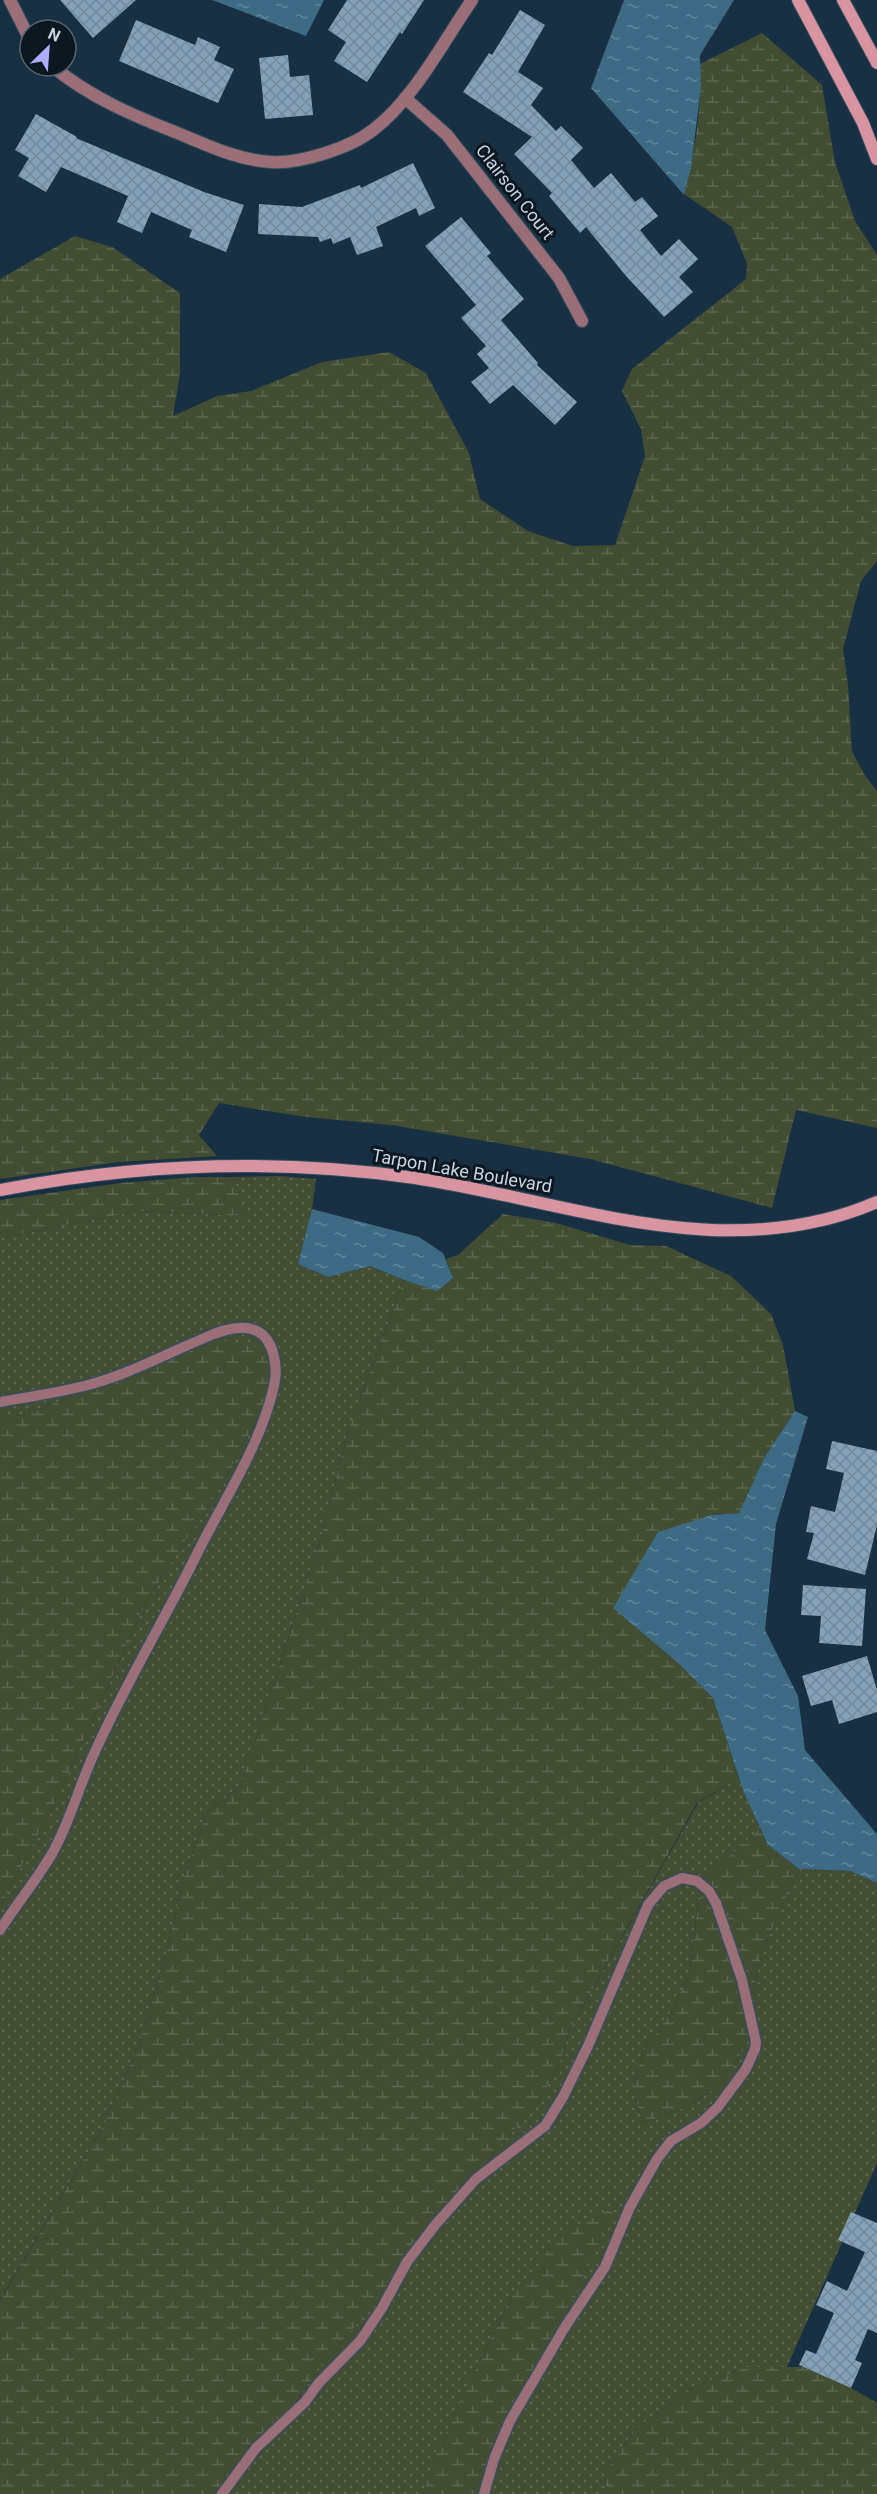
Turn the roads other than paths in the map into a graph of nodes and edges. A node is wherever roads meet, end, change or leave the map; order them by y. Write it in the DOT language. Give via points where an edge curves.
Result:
graph roads {
  1 [pos="10,0"];
  2 [pos="471,0"];
  3 [pos="798,0"];
  4 [pos="843,0"];
  5 [pos="19,18"];
  6 [pos="877,63"];
  7 [pos="67,78"];
  8 [pos="405,98"];
  9 [pos="877,159"];
  10 [pos="582,321"];
  11 [pos="0,1190"];
  12 [pos="877,1202"];
  13 [pos="0,1402"];
  14 [pos="0,1930"];
  15 [pos="222,2494"];
  16 [pos="484,2494"];
  1 -- 5 [label="street"];
  2 -- 8 [label="street"];
  3 -- 9 [label="street" via="863,123"];
  4 -- 6 [label="street"];
  7 -- 8 [label="street" via="123,112 230,155 272,162 304,159 347,146 373,130"];
  8 -- 10 [label="street, Clairson Court" via="447,135 559,278"];
  11 -- 12 [label="street, Tarpon Lake Boulevard" via="120,1172 280,1166 416,1178 627,1221 718,1231 815,1221"];
  13 -- 14 [label="lane" via="85,1386 212,1334 239,1328 258,1331 265,1337 276,1369 267,1411 221,1510 114,1712 54,1849"];
  15 -- 16 [label="lane" via="256,2448 305,2402 360,2341 407,2262 436,2223 476,2179 544,2126 588,2046 652,1900 673,1881 696,1881 704,1885 716,1903 742,1980 756,2042 752,2059 718,2107 671,2141 657,2159 630,2207 605,2267 510,2421"];
}
